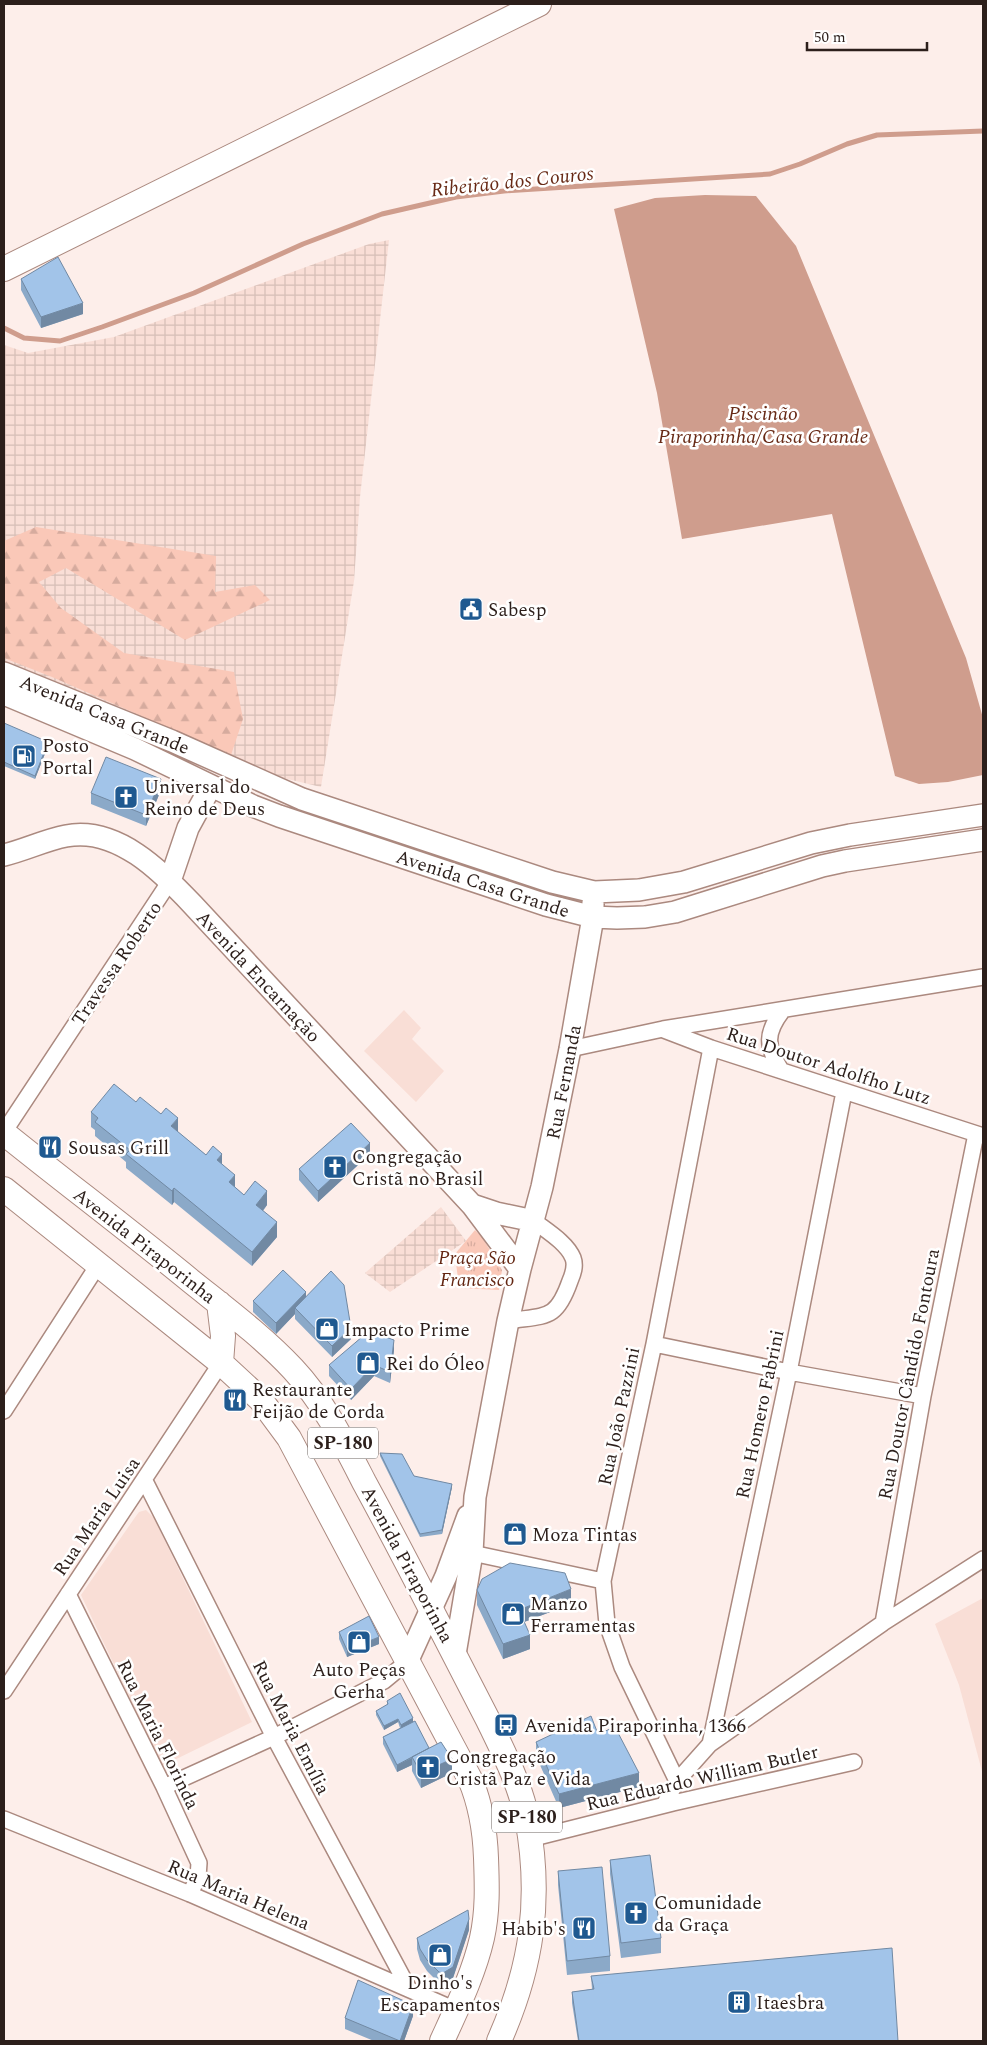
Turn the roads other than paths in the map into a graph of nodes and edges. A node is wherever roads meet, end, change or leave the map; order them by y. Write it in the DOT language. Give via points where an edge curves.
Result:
graph roads {
  1 [pos="539,4"];
  2 [pos="4,269"];
  3 [pos="4,673"];
  4 [pos="4,694"];
  5 [pos="211,786"];
  6 [pos="983,815"];
  7 [pos="983,840"];
  8 [pos="4,855"];
  9 [pos="170,881"];
  10 [pos="594,892"];
  11 [pos="593,917"];
  12 [pos="983,977"];
  13 [pos="783,1010"];
  14 [pos="663,1030"];
  15 [pos="711,1048"];
  16 [pos="570,1049"];
  17 [pos="781,1070"];
  18 [pos="844,1092"];
  19 [pos="4,1133"];
  20 [pos="980,1135"];
  21 [pos="4,1189"];
  22 [pos="472,1205"];
  23 [pos="534,1221"];
  24 [pos="98,1265"];
  25 [pos="520,1269"];
  26 [pos="219,1303"];
  27 [pos="508,1321"];
  28 [pos="654,1344"];
  29 [pos="221,1363"];
  30 [pos="789,1372"];
  31 [pos="923,1396"];
  32 [pos="4,1411"];
  33 [pos="145,1481"];
  34 [pos="475,1497"];
  35 [pos="472,1553"];
  36 [pos="983,1559"];
  37 [pos="603,1580"];
  38 [pos="68,1594"];
  39 [pos="431,1609"];
  40 [pos="882,1623"];
  41 [pos="455,1654"];
  42 [pos="407,1662"];
  43 [pos="4,1691"];
  44 [pos="274,1737"];
  45 [pos="710,1744"];
  46 [pos="854,1762"];
  47 [pos="677,1781"];
  48 [pos="164,1787"];
  49 [pos="664,1805"];
  50 [pos="4,1819"];
  51 [pos="530,1839"];
  52 [pos="190,1894"];
  53 [pos="409,1989"];
  54 [pos="456,2010"];
  55 [pos="442,2041"];
  56 [pos="499,2041"];
  1 -- 2 [label="main road"];
  3 -- 10 [label="main road, Avenida Casa Grande" via="172,741 302,799 552,882"];
  4 -- 5 [label="main road, Avenida Casa Grande" via="135,748"];
  5 -- 9 [label="main road, Travessa Roberto" via="188,828"];
  5 -- 11 [label="main road, Avenida Casa Grande" via="279,816 546,905"];
  6 -- 10 [label="main road, Avenida Casa Grande" via="850,834 684,882 639,890"];
  7 -- 11 [label="main road, Avenida Casa Grande" via="822,866 675,912 645,917"];
  8 -- 9 [label="main road, Avenida Encarnação" via="66,836 87,836 134,852"];
  9 -- 19 [label="street, Travessa Roberto"];
  9 -- 22 [label="main road, Avenida Encarnação"];
  10 -- 11 [label="main road, Rua Fernanda"];
  11 -- 16 [label="main road, Rua Fernanda"];
  12 -- 13 [label="street"];
  13 -- 14 [label="street"];
  13 -- 17 [label="street" via="770,1032 770,1046"];
  14 -- 15 [label="street, Rua Doutor Adolfho Lutz"];
  14 -- 16 [label="street"];
  15 -- 17 [label="street, Rua Doutor Adolfho Lutz"];
  15 -- 28 [label="street, Rua João Pazzini"];
  16 -- 23 [label="main road, Rua Fernanda"];
  17 -- 18 [label="street, Rua Doutor Adolfho Lutz"];
  18 -- 20 [label="street, Rua Doutor Adolfho Lutz"];
  18 -- 30 [label="street, Rua Homero Fabrini"];
  19 -- 26 [label="main road, Avenida Piraporinha / SP-180"];
  20 -- 31 [label="street, Rua Doutor Cândido Fontoura"];
  21 -- 24 [label="main road, SP-180"];
  22 -- 23 [label="main road, Avenida Encarnação"];
  22 -- 25 [label="main road, Avenida Encarnação"];
  23 -- 25 [label="main road, Rua Fernanda"];
  23 -- 27 [label="street, Avenida Encarnação" via="568,1249 575,1269 563,1301 556,1309 548,1315"];
  24 -- 29 [label="main road, SP-180"];
  24 -- 32 [label="street"];
  25 -- 27 [label="main road"];
  26 -- 29 [label="main road" via="223,1336"];
  26 -- 39 [label="main road, Avenida Piraporinha / SP-180" via="268,1344 312,1392 340,1437"];
  27 -- 34 [label="main road"];
  28 -- 30 [label="street"];
  28 -- 37 [label="street, Rua João Pazzini"];
  29 -- 33 [label="street, Rua Maria Luisa"];
  29 -- 42 [label="main road, SP-180" via="261,1400 289,1438"];
  30 -- 31 [label="street"];
  30 -- 45 [label="street, Rua Homero Fabrini"];
  31 -- 40 [label="street, Rua Doutor Cândido Fontoura"];
  33 -- 38 [label="street, Rua Maria Luisa"];
  33 -- 44 [label="street, Rua Maria Emília"];
  34 -- 35 [label="main road"];
  34 -- 39 [label="main road"];
  35 -- 37 [label="street"];
  35 -- 41 [label="main road"];
  36 -- 40 [label="street"];
  37 -- 47 [label="street, Rua João Pazzini" via="607,1624 622,1667"];
  38 -- 43 [label="street, Rua Maria Luisa"];
  38 -- 48 [label="street, Rua Maria Florinda"];
  39 -- 41 [label="main road, Avenida Piraporinha / SP-180"];
  39 -- 42 [label="main road"];
  40 -- 45 [label="street"];
  41 -- 51 [label="main road, Avenida Piraporinha / SP-180" via="511,1769"];
  42 -- 44 [label="street" via="384,1680"];
  42 -- 54 [label="main road, SP-180" via="473,1787 485,1836 488,1894 485,1924 477,1956"];
  44 -- 48 [label="street"];
  44 -- 53 [label="street, Rua Maria Emília"];
  45 -- 47 [label="street"];
  46 -- 49 [label="street, Rua Eduardo William Butler"];
  47 -- 49 [label="street"];
  48 -- 52 [label="street, Rua Maria Florinda" via="199,1863 198,1877"];
  49 -- 51 [label="street, Rua Eduardo William Butler"];
  50 -- 52 [label="street, Rua Maria Helena"];
  51 -- 56 [label="main road, Avenida Piraporinha / SP-180" via="534,1899 529,1954 514,2008"];
  52 -- 53 [label="street, Rua Maria Helena"];
  53 -- 54 [label="street, Rua Maria Helena"];
  54 -- 55 [label="main road, SP-180"];
}
